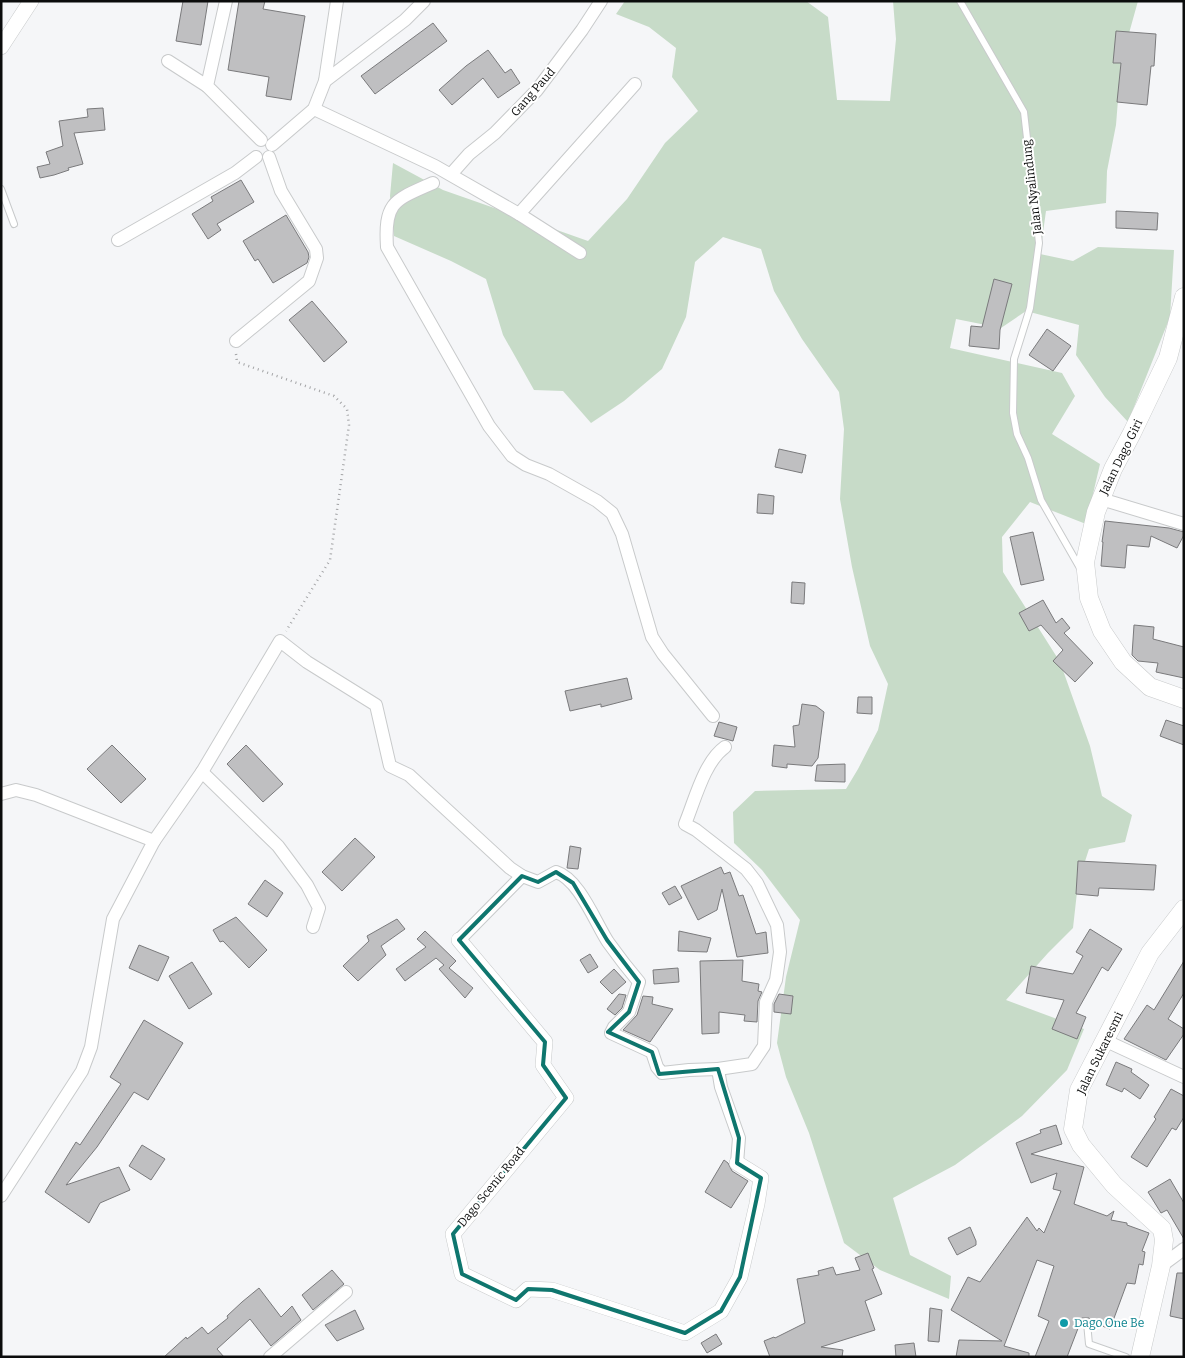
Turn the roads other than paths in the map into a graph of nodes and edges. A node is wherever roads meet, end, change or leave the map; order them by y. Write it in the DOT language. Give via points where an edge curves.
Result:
graph roads {
  1 [pos="31,1"];
  2 [pos="226,1"];
  3 [pos="338,1"];
  4 [pos="424,1"];
  5 [pos="601,1"];
  6 [pos="960,1"];
  7 [pos="1,47"];
  8 [pos="168,61"];
  9 [pos="325,81"];
  10 [pos="635,84"];
  11 [pos="207,86"];
  12 [pos="314,109"];
  13 [pos="264,150"];
  14 [pos="444,170"];
  15 [pos="433,183"];
  16 [pos="1,189"];
  17 [pos="519,214"];
  18 [pos="14,224"];
  19 [pos="118,240"];
  20 [pos="580,253"];
  21 [pos="1184,297"];
  22 [pos="236,341"];
  23 [pos="1101,499"];
  24 [pos="1184,524"];
  25 [pos="1087,579"];
  26 [pos="1184,699"];
  27 [pos="713,716"];
  28 [pos="725,746"];
  29 [pos="202,772"];
  30 [pos="1,794"];
  31 [pos="154,841"];
  32 [pos="522,876"];
  33 [pos="1184,909"];
  34 [pos="313,927"];
  35 [pos="459,940"];
  36 [pos="1104,1040"];
  37 [pos="718,1069"];
  38 [pos="1184,1077"];
  39 [pos="737,1163"];
  40 [pos="1,1196"];
  41 [pos="1184,1249"];
  42 [pos="1161,1266"];
  43 [pos="346,1292"];
  44 [pos="1087,1323"];
  45 [pos="270,1357"];
  46 [pos="1126,1357"];
  47 [pos="1140,1357"];
  1 -- 7 [label="street"];
  2 -- 11 [label="street"];
  3 -- 9 [label="street"];
  4 -- 9 [label="street" via="405,20"];
  5 -- 14 [label="street, Gang Paud" via="537,90 495,133"];
  6 -- 25 [label="lane, Jalan Nyalindung" via="1024,112 1039,243 1030,308 1014,359 1013,413 1017,434 1041,500"];
  8 -- 11 [label="street"];
  9 -- 12 [label="street"];
  10 -- 17 [label="street"];
  11 -- 13 [label="street"];
  12 -- 13 [label="street"];
  12 -- 14 [label="street"];
  13 -- 19 [label="street" via="235,173"];
  13 -- 22 [label="street" via="281,191 316,249 317,258 309,281"];
  14 -- 17 [label="street"];
  15 -- 27 [label="street" via="398,200 390,208 387,246 489,426 512,456 549,474 612,513 622,534 652,637"];
  16 -- 18 [label="lane"];
  17 -- 20 [label="street"];
  21 -- 23 [label="main road, Jalan Dago Giri" via="1168,358"];
  23 -- 24 [label="street"];
  23 -- 25 [label="main road, Jalan Dago Giri" via="1086,562"];
  25 -- 26 [label="main road, Jalan Dago Giri" via="1089,598 1102,630 1123,662 1150,687"];
  28 -- 37 [label="street" via="700,783 685,824 746,868 777,924 780,952 776,980 766,1002 764,1046 752,1064"];
  29 -- 31 [label="street"];
  29 -- 32 [label="street" via="280,641 376,705 390,766 409,775"];
  29 -- 34 [label="street" via="278,846 307,885 320,908"];
  30 -- 31 [label="street" via="16,790 36,795"];
  31 -- 40 [label="street" via="113,919 90,1047 82,1071"];
  32 -- 35 [label="street"];
  32 -- 37 [label="street" via="538,882 556,872 564,874 622,962 639,982 629,1012 611,1033 652,1052 662,1073"];
  33 -- 36 [label="main road, Jalan Sukaresmi" via="1150,953"];
  35 -- 39 [label="street, Dago Scenic Road" via="545,1042 543,1065 566,1098 453,1234 462,1274 516,1300 528,1289 552,1290 685,1333 721,1311 740,1277 761,1178"];
  36 -- 38 [label="street"];
  36 -- 42 [label="main road, Jalan Sukaresmi" via="1079,1090 1073,1129 1081,1145 1114,1185 1162,1229"];
  37 -- 39 [label="street" via="739,1138"];
  41 -- 42 [label="street"];
  42 -- 47 [label="main road, Jalan Sukaresmi"];
  43 -- 45 [label="street"];
  44 -- 46 [label="lane" via="1089,1344"];
}
